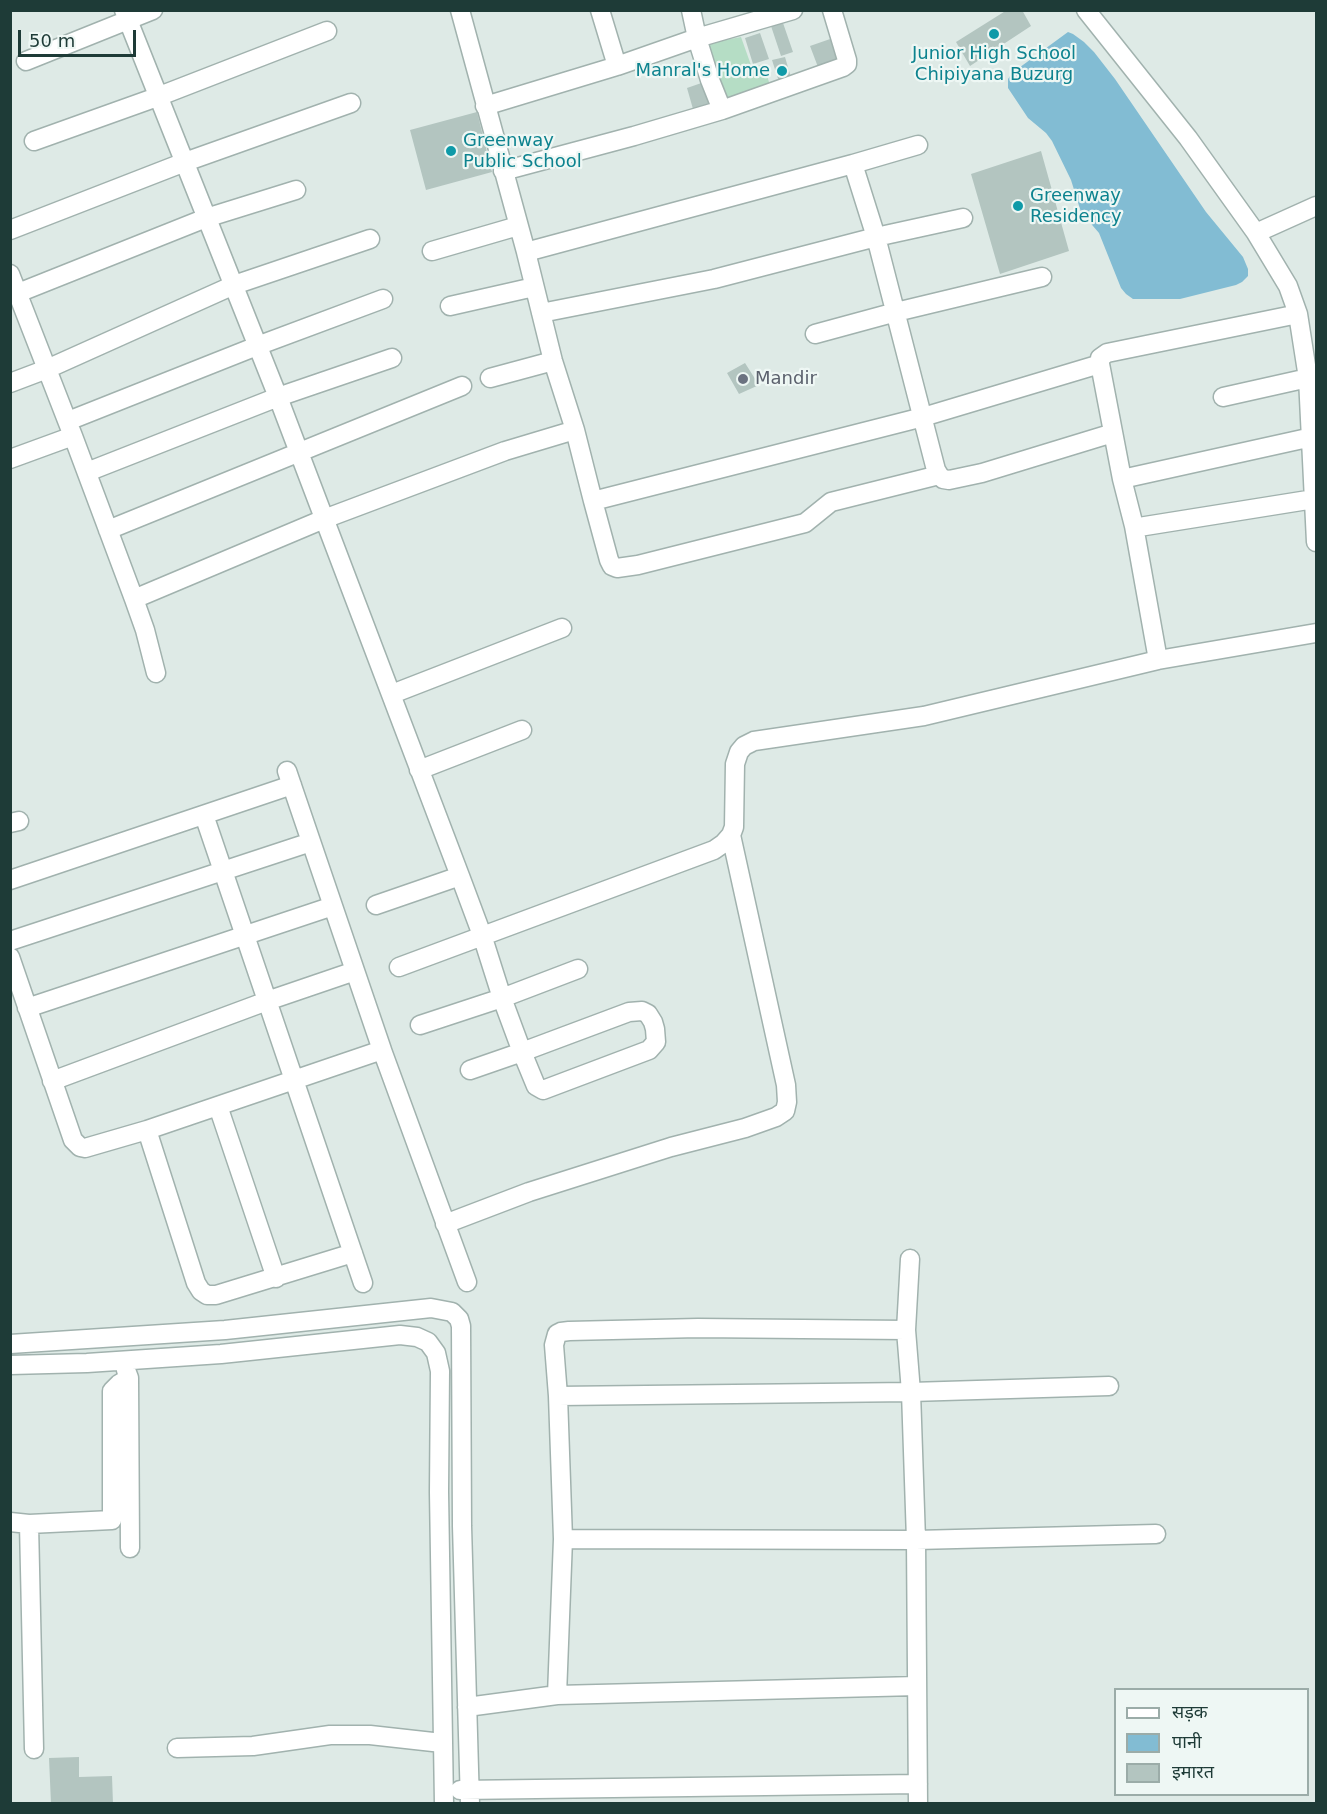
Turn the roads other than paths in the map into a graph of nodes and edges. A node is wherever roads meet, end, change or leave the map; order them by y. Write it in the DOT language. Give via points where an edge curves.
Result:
graph roads {
  1 [pos="153,10"];
  2 [pos="460,10"];
  3 [pos="600,10"];
  4 [pos="691,10"];
  5 [pos="793,10"];
  6 [pos="832,10"];
  7 [pos="1086,10"];
  8 [pos="125,16"];
  9 [pos="327,31"];
  10 [pos="697,38"];
  11 [pos="26,61"];
  12 [pos="617,66"];
  13 [pos="157,97"];
  14 [pos="351,103"];
  15 [pos="485,106"];
  16 [pos="722,110"];
  17 [pos="34,141"];
  18 [pos="918,145"];
  19 [pos="185,162"];
  20 [pos="853,164"];
  21 [pos="503,171"];
  22 [pos="296,190"];
  23 [pos="1317,206"];
  24 [pos="206,218"];
  25 [pos="963,218"];
  26 [pos="518,226"];
  27 [pos="10,231"];
  28 [pos="1256,233"];
  29 [pos="876,237"];
  30 [pos="370,239"];
  31 [pos="432,251"];
  32 [pos="526,252"];
  33 [pos="10,274"];
  34 [pos="1042,277"];
  35 [pos="234,285"];
  36 [pos="534,287"];
  37 [pos="383,299"];
  38 [pos="16,300"];
  39 [pos="450,306"];
  40 [pos="896,312"];
  41 [pos="541,313"];
  42 [pos="1298,314"];
  43 [pos="815,334"];
  44 [pos="257,346"];
  45 [pos="392,358"];
  46 [pos="553,361"];
  47 [pos="1100,364"];
  48 [pos="47,369"];
  49 [pos="489,378"];
  50 [pos="1308,378"];
  51 [pos="10,383"];
  52 [pos="462,386"];
  53 [pos="278,397"];
  54 [pos="1223,397"];
  55 [pos="1313,401"];
  56 [pos="923,417"];
  57 [pos="70,428"];
  58 [pos="575,430"];
  59 [pos="1113,433"];
  60 [pos="1312,437"];
  61 [pos="298,451"];
  62 [pos="10,459"];
  63 [pos="87,472"];
  64 [pos="939,475"];
  65 [pos="1122,479"];
  66 [pos="1314,499"];
  67 [pos="593,501"];
  68 [pos="324,519"];
  69 [pos="1134,526"];
  70 [pos="108,530"];
  71 [pos="1317,542"];
  72 [pos="134,599"];
  73 [pos="562,628"];
  74 [pos="1317,633"];
  75 [pos="1158,660"];
  76 [pos="156,673"];
  77 [pos="392,694"];
  78 [pos="522,730"];
  79 [pos="419,770"];
  80 [pos="204,815"];
  81 [pos="731,835"];
  82 [pos="311,842"];
  83 [pos="223,871"];
  84 [pos="460,876"];
  85 [pos="10,880"];
  86 [pos="376,905"];
  87 [pos="333,906"];
  88 [pos="482,935"];
  89 [pos="245,936"];
  90 [pos="10,941"];
  91 [pos="10,957"];
  92 [pos="399,967"];
  93 [pos="578,969"];
  94 [pos="355,971"];
  95 [pos="502,998"];
  96 [pos="267,1001"];
  97 [pos="27,1008"];
  98 [pos="420,1025"];
  99 [pos="382,1050"];
  100 [pos="522,1052"];
  101 [pos="470,1070"];
  102 [pos="294,1079"];
  103 [pos="52,1081"];
  104 [pos="218,1106"];
  105 [pos="147,1130"];
  106 [pos="445,1224"];
  107 [pos="353,1253"];
  108 [pos="910,1259"];
  109 [pos="276,1278"];
  110 [pos="467,1282"];
  111 [pos="363,1283"];
  112 [pos="375,1314"];
  113 [pos="906,1330"];
  114 [pos="122,1336"];
  115 [pos="382,1336"];
  116 [pos="10,1344"];
  117 [pos="122,1361"];
  118 [pos="10,1365"];
  119 [pos="129,1378"];
  120 [pos="1109,1386"];
  121 [pos="911,1392"];
  122 [pos="558,1396"];
  123 [pos="10,1522"];
  124 [pos="29,1524"];
  125 [pos="1156,1534"];
  126 [pos="563,1539"];
  127 [pos="916,1540"];
  128 [pos="130,1548"];
  129 [pos="442,1686"];
  130 [pos="467,1686"];
  131 [pos="917,1686"];
  132 [pos="557,1695"];
  133 [pos="467,1707"];
  134 [pos="442,1743"];
  135 [pos="177,1748"];
  136 [pos="34,1749"];
  137 [pos="918,1784"];
  138 [pos="443,1797"];
  139 [pos="470,1797"];
  140 [pos="918,1803"];
  1 -- 8 [label="street"];
  2 -- 15 [label="street"];
  3 -- 12 [label="street"];
  4 -- 10 [label="street"];
  5 -- 10 [label="street"];
  6 -- 16 [label="street" via="847,60 843,68"];
  7 -- 28 [label="street" via="1188,138"];
  8 -- 11 [label="street"];
  8 -- 13 [label="street"];
  9 -- 13 [label="street"];
  10 -- 12 [label="street"];
  10 -- 16 [label="street"];
  12 -- 15 [label="street"];
  13 -- 17 [label="street"];
  13 -- 19 [label="street"];
  14 -- 19 [label="street"];
  15 -- 21 [label="street"];
  16 -- 21 [label="street"];
  18 -- 20 [label="street"];
  19 -- 24 [label="street"];
  19 -- 27 [label="street"];
  20 -- 29 [label="street"];
  20 -- 32 [label="street"];
  21 -- 26 [label="street"];
  22 -- 24 [label="street"];
  23 -- 28 [label="street"];
  24 -- 35 [label="street"];
  24 -- 38 [label="street"];
  25 -- 29 [label="street"];
  26 -- 31 [label="street"];
  26 -- 32 [label="street"];
  28 -- 42 [label="street" via="1288,286"];
  29 -- 40 [label="street"];
  29 -- 41 [label="street" via="714,279"];
  30 -- 35 [label="street"];
  32 -- 36 [label="street"];
  33 -- 38 [label="street"];
  34 -- 40 [label="street"];
  35 -- 44 [label="street"];
  35 -- 48 [label="street"];
  36 -- 39 [label="street"];
  36 -- 41 [label="street"];
  37 -- 44 [label="street"];
  38 -- 48 [label="street"];
  40 -- 43 [label="street"];
  40 -- 56 [label="street"];
  41 -- 46 [label="street"];
  42 -- 47 [label="street" via="1107,353 1100,358"];
  42 -- 50 [label="street"];
  44 -- 53 [label="street"];
  44 -- 57 [label="street"];
  45 -- 53 [label="street"];
  46 -- 49 [label="street"];
  46 -- 58 [label="street"];
  47 -- 56 [label="street"];
  47 -- 59 [label="street"];
  48 -- 51 [label="street"];
  48 -- 57 [label="street"];
  50 -- 54 [label="street"];
  50 -- 55 [label="street"];
  52 -- 61 [label="street"];
  53 -- 61 [label="street"];
  53 -- 63 [label="street"];
  55 -- 60 [label="street"];
  56 -- 64 [label="street"];
  56 -- 67 [label="street"];
  57 -- 62 [label="street"];
  57 -- 63 [label="street"];
  58 -- 67 [label="street"];
  58 -- 68 [label="street" via="505,451"];
  59 -- 64 [label="street" via="982,473 949,480"];
  59 -- 65 [label="street"];
  60 -- 65 [label="street"];
  60 -- 66 [label="street"];
  61 -- 68 [label="street"];
  61 -- 70 [label="street"];
  63 -- 70 [label="street"];
  64 -- 67 [label="street" via="831,502 805,523 617,568 609,560"];
  65 -- 69 [label="street"];
  66 -- 69 [label="street"];
  66 -- 71 [label="street"];
  68 -- 72 [label="street"];
  68 -- 77 [label="street"];
  69 -- 75 [label="street"];
  70 -- 72 [label="street"];
  72 -- 76 [label="street"];
  73 -- 77 [label="street"];
  74 -- 75 [label="street"];
  75 -- 81 [label="street" via="924,716 754,741 739,752 735,764"];
  77 -- 79 [label="street"];
  78 -- 79 [label="street"];
  79 -- 84 [label="street"];
  80 -- 82 [label="street" via="289,778"];
  80 -- 83 [label="street"];
  80 -- 85 [label="street"];
  81 -- 88 [label="street" via="714,850"];
  81 -- 106 [label="street" via="786,1085 785,1111 745,1128 529,1192"];
  82 -- 83 [label="street"];
  82 -- 87 [label="street"];
  83 -- 89 [label="street"];
  83 -- 90 [label="street"];
  84 -- 86 [label="street"];
  84 -- 88 [label="street"];
  87 -- 89 [label="street"];
  87 -- 94 [label="street"];
  88 -- 92 [label="street"];
  88 -- 95 [label="street"];
  89 -- 96 [label="street"];
  89 -- 97 [label="street"];
  91 -- 97 [label="street"];
  93 -- 95 [label="street"];
  94 -- 96 [label="street"];
  94 -- 99 [label="street"];
  95 -- 98 [label="street"];
  95 -- 100 [label="street"];
  96 -- 102 [label="street"];
  96 -- 103 [label="street"];
  97 -- 103 [label="street"];
  99 -- 102 [label="street"];
  99 -- 106 [label="street"];
  100 -- 100 [label="street" via="536,1086 543,1090 649,1050 657,1036 648,1014 636,1011"];
  100 -- 101 [label="street"];
  102 -- 104 [label="street"];
  102 -- 107 [label="street"];
  103 -- 105 [label="street" via="73,1140 80,1147"];
  104 -- 105 [label="street"];
  104 -- 109 [label="street"];
  105 -- 109 [label="street" via="195,1283 201,1291 216,1295"];
  106 -- 110 [label="street"];
  107 -- 109 [label="street"];
  107 -- 111 [label="street"];
  108 -- 113 [label="street"];
  112 -- 114 [label="street"];
  112 -- 115 [label="street"];
  112 -- 130 [label="street" via="440,1308 452,1312 461,1326"];
  113 -- 121 [label="street"];
  113 -- 122 [label="street" via="698,1328 561,1332 554,1345"];
  114 -- 116 [label="street"];
  114 -- 117 [label="street"];
  115 -- 117 [label="street"];
  115 -- 129 [label="street" via="417,1337 428,1342 436,1353 440,1371"];
  117 -- 118 [label="street"];
  117 -- 119 [label="street"];
  119 -- 124 [label="street" via="112,1391 112,1520"];
  119 -- 128 [label="street"];
  120 -- 121 [label="street"];
  121 -- 122 [label="street"];
  121 -- 127 [label="street"];
  122 -- 126 [label="street"];
  123 -- 124 [label="street"];
  124 -- 136 [label="street"];
  125 -- 127 [label="street"];
  126 -- 127 [label="street"];
  126 -- 132 [label="street"];
  127 -- 131 [label="street"];
  129 -- 130 [label="street"];
  129 -- 134 [label="street"];
  130 -- 133 [label="street"];
  131 -- 132 [label="street"];
  131 -- 137 [label="street"];
  132 -- 133 [label="street"];
  133 -- 139 [label="street"];
  134 -- 135 [label="street" via="330,1735 253,1746"];
  134 -- 138 [label="street"];
  137 -- 139 [label="street"];
  137 -- 140 [label="street"];
  138 -- 139 [label="street"];
}
